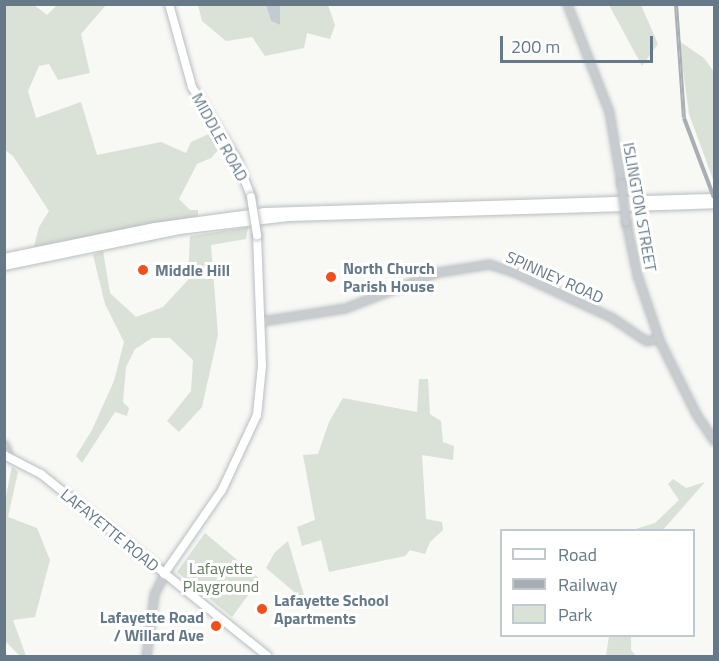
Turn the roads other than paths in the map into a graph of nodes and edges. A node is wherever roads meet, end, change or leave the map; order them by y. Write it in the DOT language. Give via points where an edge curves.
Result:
graph roads {
  1 [pos="169,4"];
  2 [pos="567,4"];
  3 [pos="714,198"];
  4 [pos="714,204"];
  5 [pos="4,258"];
  6 [pos="4,266"];
  7 [pos="261,321"];
  8 [pos="659,339"];
  9 [pos="714,441"];
  10 [pos="4,444"];
  11 [pos="7,456"];
  12 [pos="164,574"];
  13 [pos="146,657"];
  14 [pos="267,657"];
  1 -- 7 [label="main road, MIDDLE ROAD, bridge" via="192,87 240,166 251,197 258,236"];
  2 -- 8 [label="street, ISLINGTON STREET, bridge" via="609,112 637,275"];
  3 -- 5 [label="main road" via="265,212 155,227"];
  4 -- 6 [label="main road" via="288,217 170,231"];
  7 -- 8 [label="street, SPINNEY ROAD" via="345,308 438,272 489,264 611,317 646,341"];
  7 -- 12 [label="main road, MIDDLE ROAD" via="262,376 257,415 222,490"];
  8 -- 9 [label="street, ISLINGTON STREET" via="696,414"];
  10 -- 11 [label="street"];
  11 -- 12 [label="main road, LAFAYETTE ROAD" via="41,474"];
  12 -- 13 [label="street" via="154,594"];
  12 -- 14 [label="main road, LAFAYETTE ROAD"];
}
